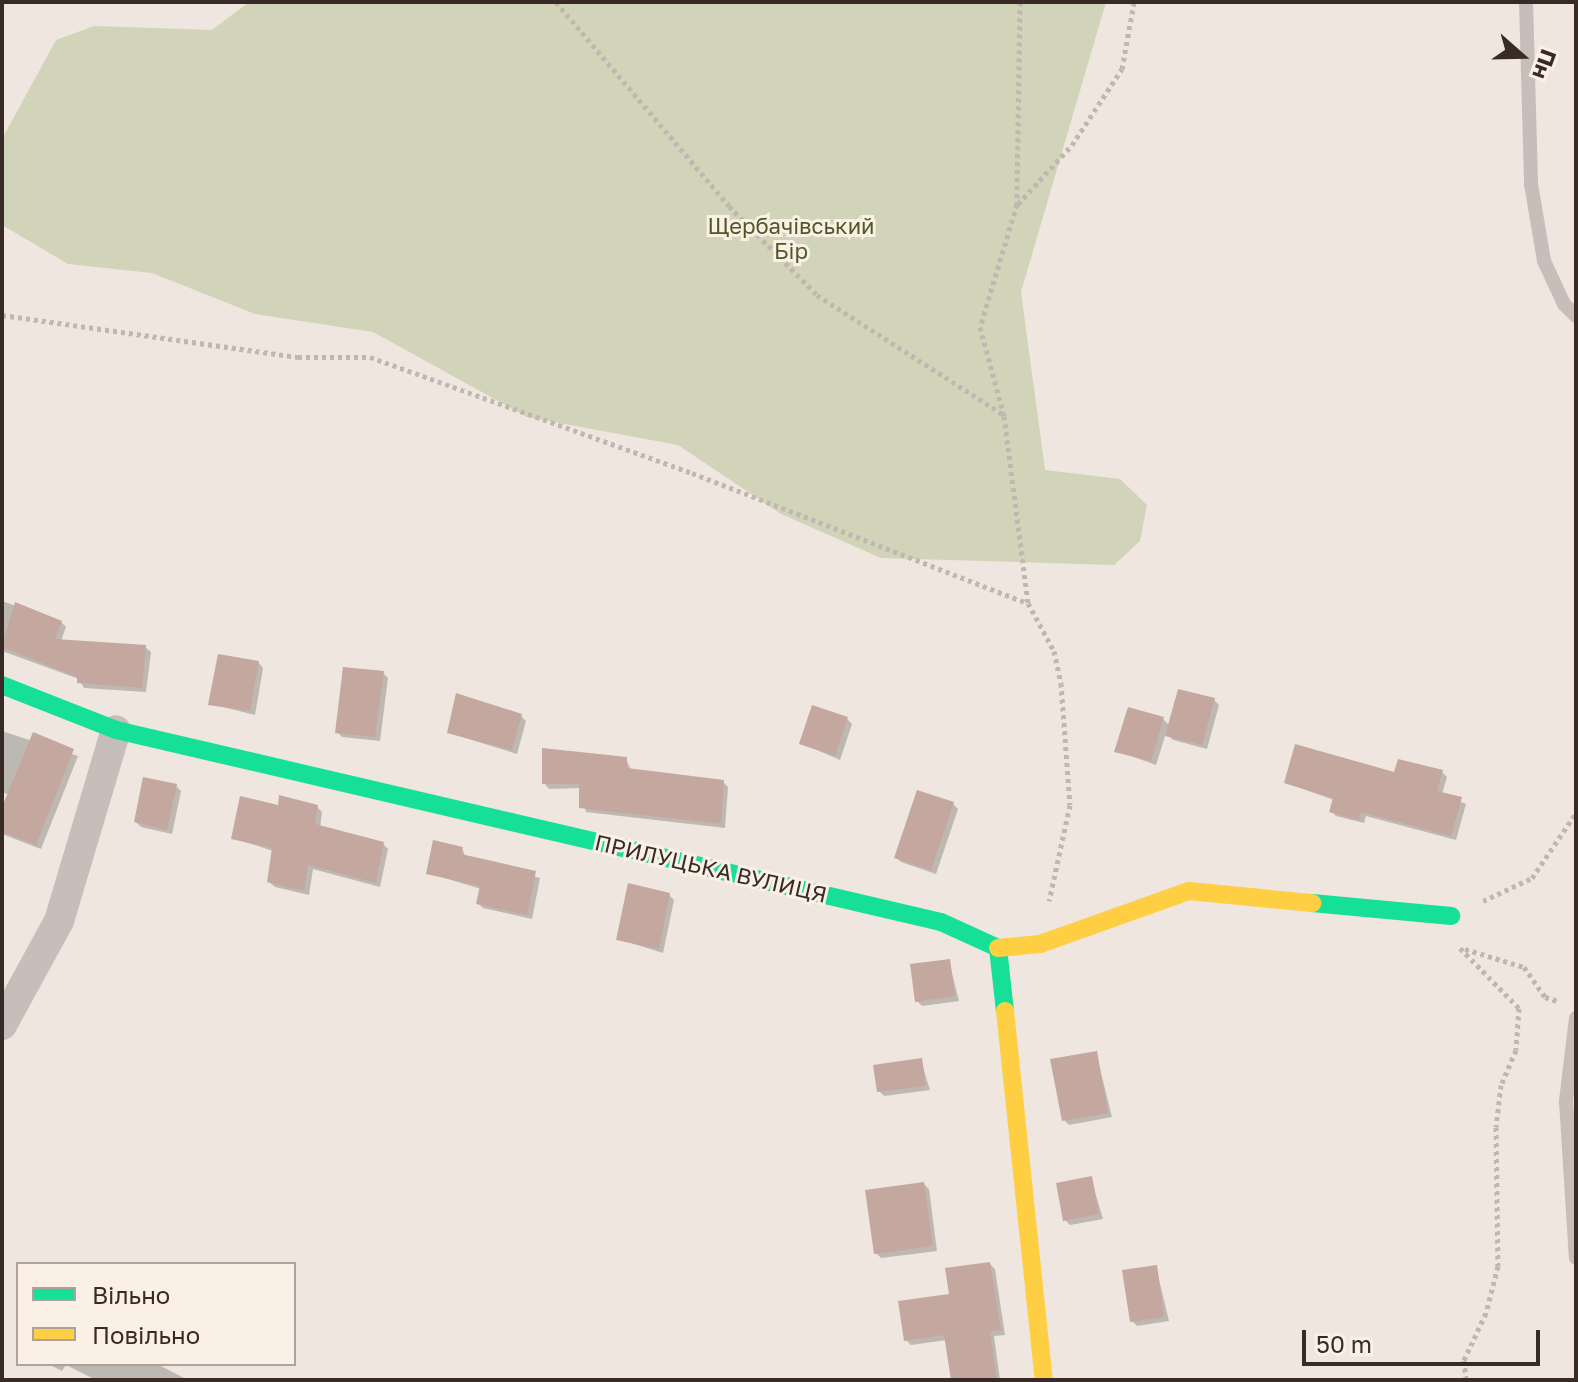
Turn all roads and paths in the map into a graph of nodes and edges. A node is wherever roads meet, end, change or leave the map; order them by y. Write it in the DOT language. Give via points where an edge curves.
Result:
graph roads {
  1 [pos="556,2"];
  2 [pos="1020,2"];
  3 [pos="1134,2"];
  4 [pos="1526,2"];
  5 [pos="1017,204"];
  6 [pos="2,315"];
  7 [pos="1576,316"];
  8 [pos="1004,416"];
  9 [pos="1028,603"];
  10 [pos="2,685"];
  11 [pos="116,730"];
  12 [pos="1576,813"];
  13 [pos="1451,916"];
  14 [pos="1040,944"];
  15 [pos="1460,947"];
  16 [pos="998,948"];
  17 [pos="1566,1005"];
  18 [pos="1576,1018"];
  19 [pos="2,1025"];
  20 [pos="1576,1258"];
  21 [pos="1044,1380"];
  22 [pos="1466,1380"];
  1 -- 8 [label="path" via="729,206 817,295"];
  2 -- 5 [label="path"];
  3 -- 5 [label="path" via="1122,69 1072,145"];
  4 -- 7 [label="lane" via="1531,184 1544,261 1564,304"];
  5 -- 8 [label="path" via="980,327"];
  6 -- 9 [label="path" via="298,357 370,357 692,473"];
  8 -- 9 [label="path"];
  9 -- 14 [label="path" via="1054,651 1061,683 1070,805"];
  10 -- 11 [label="street, ПРИЛУЦЬКА ВУЛИЦЯ"];
  11 -- 16 [label="street, ПРИЛУЦЬКА ВУЛИЦЯ" via="941,922"];
  11 -- 19 [label="street" via="59,921"];
  12 -- 13 [label="path" via="1532,878"];
  13 -- 14 [label="street" via="1189,891"];
  13 -- 15 [label="path"];
  14 -- 16 [label="street"];
  15 -- 17 [label="path" via="1524,967 1545,997"];
  15 -- 22 [label="path" via="1519,1008 1516,1050 1501,1085 1496,1127 1498,1266 1486,1313 1464,1360"];
  16 -- 21 [label="street"];
  18 -- 20 [label="lane" via="1566,1101"];
}
